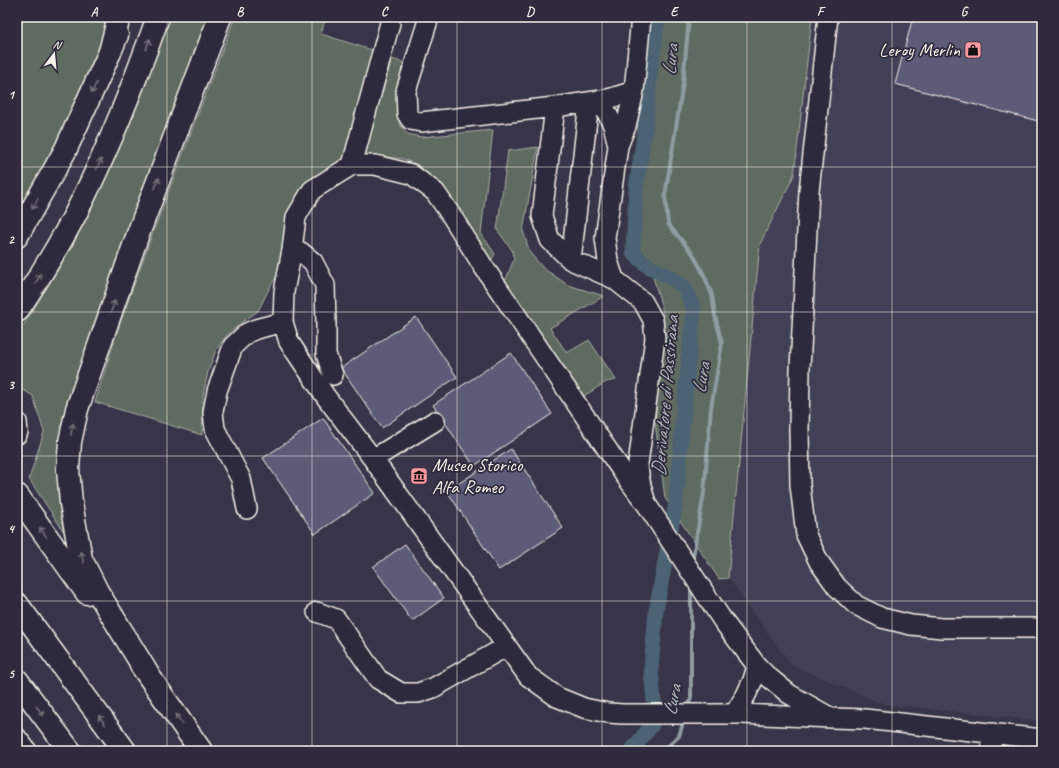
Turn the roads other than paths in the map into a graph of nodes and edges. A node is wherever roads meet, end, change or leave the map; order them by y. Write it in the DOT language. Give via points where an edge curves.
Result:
graph roads {
  1 [pos="119,17"];
  2 [pos="124,17"];
  3 [pos="158,17"];
  4 [pos="220,17"];
  5 [pos="429,17"];
  6 [pos="641,17"];
  7 [pos="828,17"];
  8 [pos="390,23"];
  9 [pos="110,52"];
  10 [pos="634,91"];
  11 [pos="592,102"];
  12 [pos="556,107"];
  13 [pos="618,146"];
  14 [pos="352,165"];
  15 [pos="17,236"];
  16 [pos="292,250"];
  17 [pos="571,260"];
  18 [pos="614,279"];
  19 [pos="17,311"];
  20 [pos="283,322"];
  21 [pos="333,375"];
  22 [pos="435,420"];
  23 [pos="17,422"];
  24 [pos="17,434"];
  25 [pos="373,459"];
  26 [pos="17,495"];
  27 [pos="647,505"];
  28 [pos="247,508"];
  29 [pos="17,604"];
  30 [pos="317,612"];
  31 [pos="1042,628"];
  32 [pos="507,646"];
  33 [pos="757,666"];
  34 [pos="149,676"];
  35 [pos="17,680"];
  36 [pos="734,714"];
  37 [pos="832,718"];
  38 [pos="17,738"];
  39 [pos="1042,739"];
  40 [pos="991,742"];
  41 [pos="27,751"];
  42 [pos="70,751"];
  43 [pos="125,751"];
  44 [pos="202,751"];
  1 -- 9 [label="main road"];
  2 -- 9 [label="main road"];
  19 -- 3 [label="main road, one-way" via="35,285 82,200 137,75"];
  34 -- 4 [label="main road, one-way" via="97,591 82,559 71,503 68,469 70,442 77,409 135,241"];
  5 -- 12 [label="street" via="406,91 407,114 411,120 421,122"];
  6 -- 10 [label="street"];
  7 -- 31 [label="street" via="809,191 800,370 800,485 806,535 819,562 837,587 856,604 882,618 911,625 942,628"];
  8 -- 14 [label="street"];
  9 -- 15 [label="main road, one-way" via="66,150"];
  10 -- 11 [label="street"];
  10 -- 13 [label="street" via="626,126"];
  11 -- 12 [label="street"];
  11 -- 13 [label="street" via="606,111 613,125"];
  11 -- 17 [label="street"];
  12 -- 17 [label="street" via="542,216 550,240"];
  13 -- 18 [label="street" via="605,238 608,261"];
  14 -- 16 [label="street" via="312,190 296,217"];
  14 -- 27 [label="street" via="375,165 412,174 434,192"];
  16 -- 20 [label="street" via="284,292"];
  16 -- 21 [label="street" via="301,252 313,262 325,285 326,354"];
  17 -- 18 [label="street"];
  18 -- 27 [label="street" via="643,302 653,320 655,338 638,464 639,479"];
  20 -- 25 [label="street" via="289,342"];
  20 -- 28 [label="street" via="247,333 233,346 217,391 213,412 215,429 241,479"];
  22 -- 25 [label="street"];
  23 -- 24 [label="street"];
  25 -- 32 [label="street"];
  34 -- 26 [label="main road, one-way"];
  27 -- 33 [label="street" via="723,621"];
  43 -- 29 [label="main road, one-way"];
  30 -- 32 [label="street" via="336,619 378,679 402,693 418,693 433,688"];
  32 -- 36 [label="street" via="528,676 557,697 584,708 623,714"];
  33 -- 36 [label="street" via="746,695"];
  33 -- 37 [label="street" via="789,694"];
  44 -- 34 [label="main road, one-way"];
  35 -- 42 [label="main road, one-way"];
  36 -- 37 [label="street"];
  37 -- 40 [label="street" via="865,719"];
  38 -- 41 [label="street"];
  39 -- 40 [label="street"];
}
